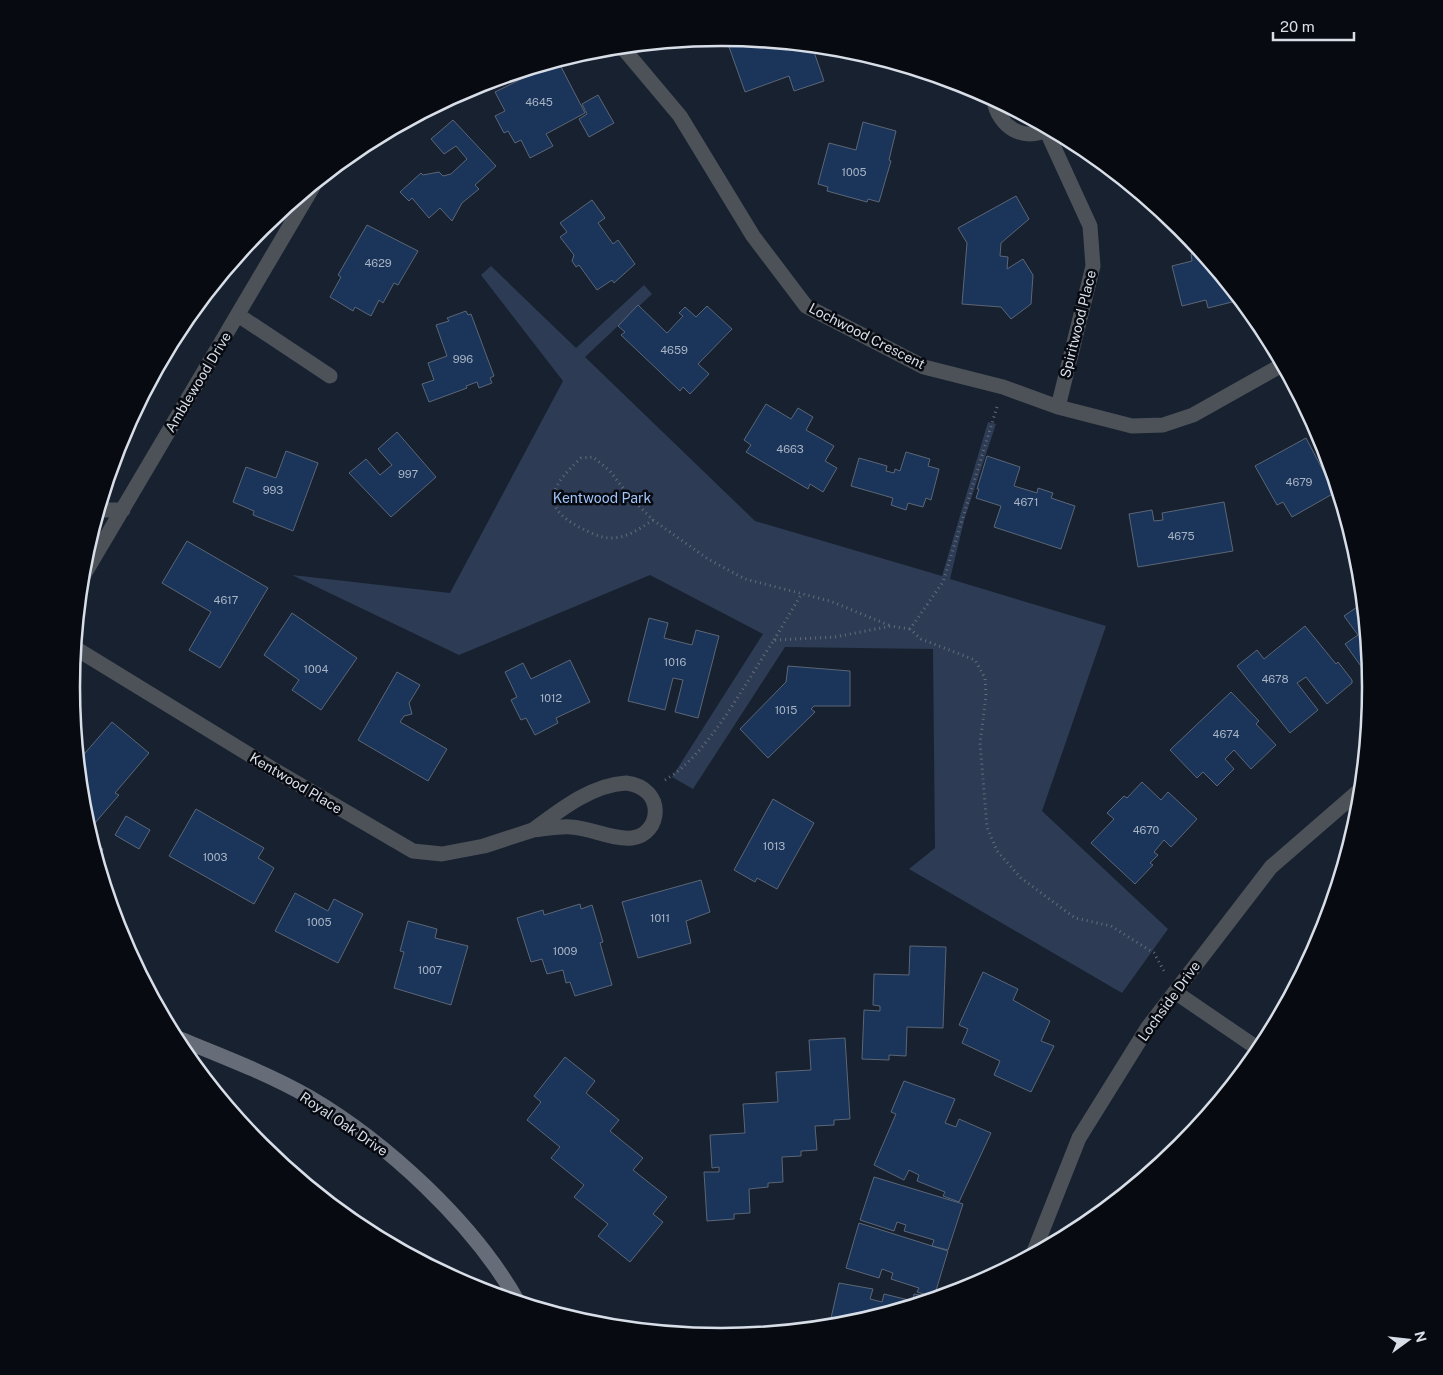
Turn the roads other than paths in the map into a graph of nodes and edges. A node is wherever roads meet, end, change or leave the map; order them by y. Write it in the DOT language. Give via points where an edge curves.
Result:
graph roads {
  1 [pos="628,54"];
  2 [pos="997,108"];
  3 [pos="1041,132"];
  4 [pos="1050,137"];
  5 [pos="305,200"];
  6 [pos="238,314"];
  7 [pos="1277,368"];
  8 [pos="330,376"];
  9 [pos="1058,407"];
  10 [pos="106,510"];
  11 [pos="123,510"];
  12 [pos="94,558"];
  13 [pos="82,652"];
  14 [pos="1353,797"];
  15 [pos="533,830"];
  16 [pos="1175,992"];
  17 [pos="187,1042"];
  18 [pos="1254,1046"];
  19 [pos="1036,1246"];
  20 [pos="514,1295"];
  1 -- 9 [label="street, Lochwood Crescent" via="680,116 753,236 806,306 924,367 1003,387"];
  2 -- 3 [label="street, Spiritwood Place" via="1001,120 1010,128 1022,133"];
  4 -- 9 [label="street, Spiritwood Place" via="1090,226 1093,266"];
  5 -- 6 [label="street, Amblewood Drive"];
  6 -- 8 [label="street"];
  6 -- 11 [label="street, Amblewood Drive"];
  7 -- 9 [label="street, Lochwood Crescent" via="1193,415 1163,425 1132,426"];
  10 -- 11 [label="street"];
  11 -- 12 [label="street, Amblewood Drive"];
  13 -- 15 [label="street, Kentwood Place" via="413,851 442,854 484,846"];
  14 -- 16 [label="street, Lochside Drive" via="1270,867"];
  15 -- 15 [label="street, Kentwood Place" via="562,808 610,784 637,784 654,800 656,812 652,824 633,838 571,827"];
  16 -- 18 [label="street"];
  16 -- 19 [label="street, Lochside Drive" via="1148,1027 1080,1138"];
  17 -- 20 [label="main road, Royal Oak Drive" via="309,1097 379,1144 452,1213"];
}
